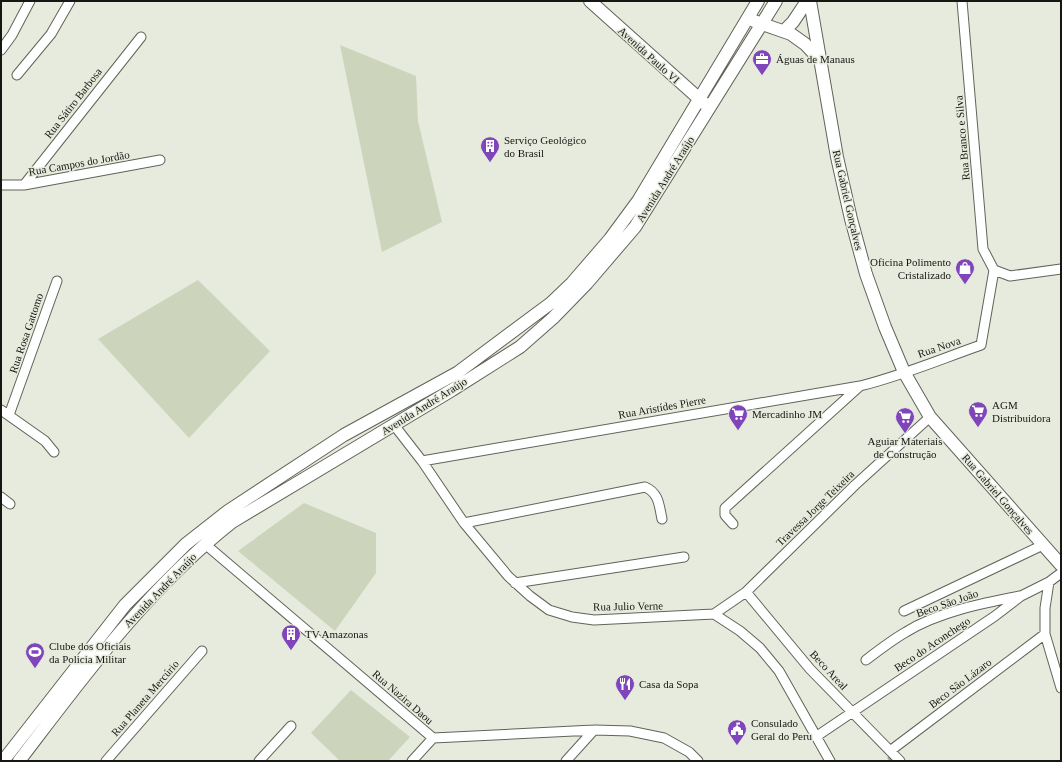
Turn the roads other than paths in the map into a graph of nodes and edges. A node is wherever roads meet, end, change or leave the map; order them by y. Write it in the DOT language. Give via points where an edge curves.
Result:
graph roads {
  1 [pos="30,1"];
  2 [pos="70,1"];
  3 [pos="590,1"];
  4 [pos="758,1"];
  5 [pos="776,1"];
  6 [pos="807,1"];
  7 [pos="810,1"];
  8 [pos="962,1"];
  9 [pos="747,18"];
  10 [pos="760,24"];
  11 [pos="784,31"];
  12 [pos="141,37"];
  13 [pos="1,50"];
  14 [pos="820,60"];
  15 [pos="17,75"];
  16 [pos="699,100"];
  17 [pos="709,108"];
  18 [pos="160,160"];
  19 [pos="1,185"];
  20 [pos="24,185"];
  21 [pos="1061,269"];
  22 [pos="994,270"];
  23 [pos="57,281"];
  24 [pos="904,372"];
  25 [pos="860,386"];
  26 [pos="1,410"];
  27 [pos="9,415"];
  28 [pos="930,417"];
  29 [pos="394,425"];
  30 [pos="54,452"];
  31 [pos="422,461"];
  32 [pos="1,497"];
  33 [pos="10,504"];
  34 [pos="662,519"];
  35 [pos="464,523"];
  36 [pos="733,524"];
  37 [pos="205,544"];
  38 [pos="1043,546"];
  39 [pos="684,557"];
  40 [pos="1061,565"];
  41 [pos="1061,573"];
  42 [pos="1049,582"];
  43 [pos="515,583"];
  44 [pos="746,592"];
  45 [pos="1021,596"];
  46 [pos="904,611"];
  47 [pos="714,614"];
  48 [pos="1045,634"];
  49 [pos="202,651"];
  50 [pos="866,660"];
  51 [pos="1061,688"];
  52 [pos="852,711"];
  53 [pos="291,726"];
  54 [pos="594,730"];
  55 [pos="817,736"];
  56 [pos="433,738"];
  57 [pos="890,751"];
  58 [pos="3,761"];
  59 [pos="19,761"];
  60 [pos="106,761"];
  61 [pos="259,761"];
  62 [pos="412,761"];
  63 [pos="566,761"];
  64 [pos="698,761"];
  65 [pos="830,761"];
  66 [pos="900,761"];
  1 -- 13 [label="street"];
  2 -- 15 [label="street" via="51,34"];
  3 -- 16 [label="main road, Avenida Paulo VI"];
  4 -- 9 [label="main road, Avenida André Araújo"];
  5 -- 10 [label="main road, Avenida André Araújo"];
  6 -- 11 [label="main road"];
  7 -- 14 [label="main road, Rua Gabriel Gonçalves"];
  8 -- 22 [label="street, Rua Branco e Silva" via="983,249"];
  9 -- 10 [label="main road"];
  9 -- 16 [label="main road, Avenida André Araújo"];
  10 -- 11 [label="main road"];
  10 -- 17 [label="main road, Avenida André Araújo"];
  11 -- 14 [label="main road" via="805,44"];
  12 -- 20 [label="street, Rua Sátiro Barbosa"];
  14 -- 24 [label="main road, Rua Gabriel Gonçalves" via="851,219 866,274"];
  16 -- 17 [label="main road, Avenida Paulo VI"];
  16 -- 58 [label="main road, Avenida André Araújo" via="638,201 610,239 551,303 457,373 344,435 228,511 186,544 125,605"];
  17 -- 29 [label="main road, Avenida André Araújo" via="635,227 553,318 520,347"];
  18 -- 20 [label="street, Rua Campos do Jordão"];
  19 -- 20 [label="street, Rua Campos do Jordão"];
  21 -- 22 [label="street" via="1010,276"];
  22 -- 24 [label="street, Rua Nova" via="981,345"];
  23 -- 27 [label="street, Rua Rosa Gattomo"];
  24 -- 25 [label="street, Rua Aristídes Pierre"];
  24 -- 28 [label="main road, Rua Gabriel Gonçalves"];
  25 -- 31 [label="street, Rua Aristídes Pierre"];
  25 -- 36 [label="street" via="725,508 725,515"];
  26 -- 27 [label="street"];
  27 -- 30 [label="street" via="45,441"];
  28 -- 38 [label="main road, Rua Gabriel Gonçalves"];
  28 -- 44 [label="street, Travessa Jorge Teixeira" via="855,485"];
  29 -- 31 [label="street, Rua Julio Verne"];
  29 -- 37 [label="main road, Avenida André Araújo" via="232,522"];
  31 -- 35 [label="street, Rua Julio Verne"];
  32 -- 33 [label="street"];
  34 -- 35 [label="street" via="657,494 645,487"];
  35 -- 43 [label="street, Rua Julio Verne"];
  37 -- 56 [label="street, Rua Nazira Daou"];
  37 -- 59 [label="main road, Avenida André Araújo" via="159,587 98,657"];
  38 -- 40 [label="main road, Rua Gabriel Gonçalves"];
  38 -- 46 [label="street"];
  39 -- 43 [label="street"];
  41 -- 42 [label="street, Beco do Aconchego"];
  42 -- 45 [label="street, Beco do Aconchego"];
  42 -- 48 [label="street"];
  43 -- 47 [label="street, Rua Julio Verne" via="549,610 572,617 594,620"];
  44 -- 47 [label="street, Travessa Jorge Teixeira"];
  44 -- 52 [label="street, Beco Areal" via="810,669"];
  45 -- 50 [label="street, Beco São João" via="986,602 925,622"];
  45 -- 52 [label="street, Beco do Aconchego"];
  47 -- 55 [label="street" via="740,630 770,659"];
  48 -- 51 [label="street"];
  48 -- 57 [label="street, Beco São Lázaro"];
  49 -- 60 [label="street, Rua Planeta Mercúrio"];
  52 -- 55 [label="street, Beco do Aconchego"];
  52 -- 57 [label="street, Beco Areal"];
  53 -- 61 [label="street"];
  54 -- 56 [label="street, Rua Nazira Daou"];
  54 -- 63 [label="street"];
  54 -- 64 [label="street, Rua Nazira Daou" via="630,731 664,738 689,752"];
  55 -- 65 [label="street"];
  56 -- 62 [label="street"];
  57 -- 66 [label="street, Beco Areal"];
}
